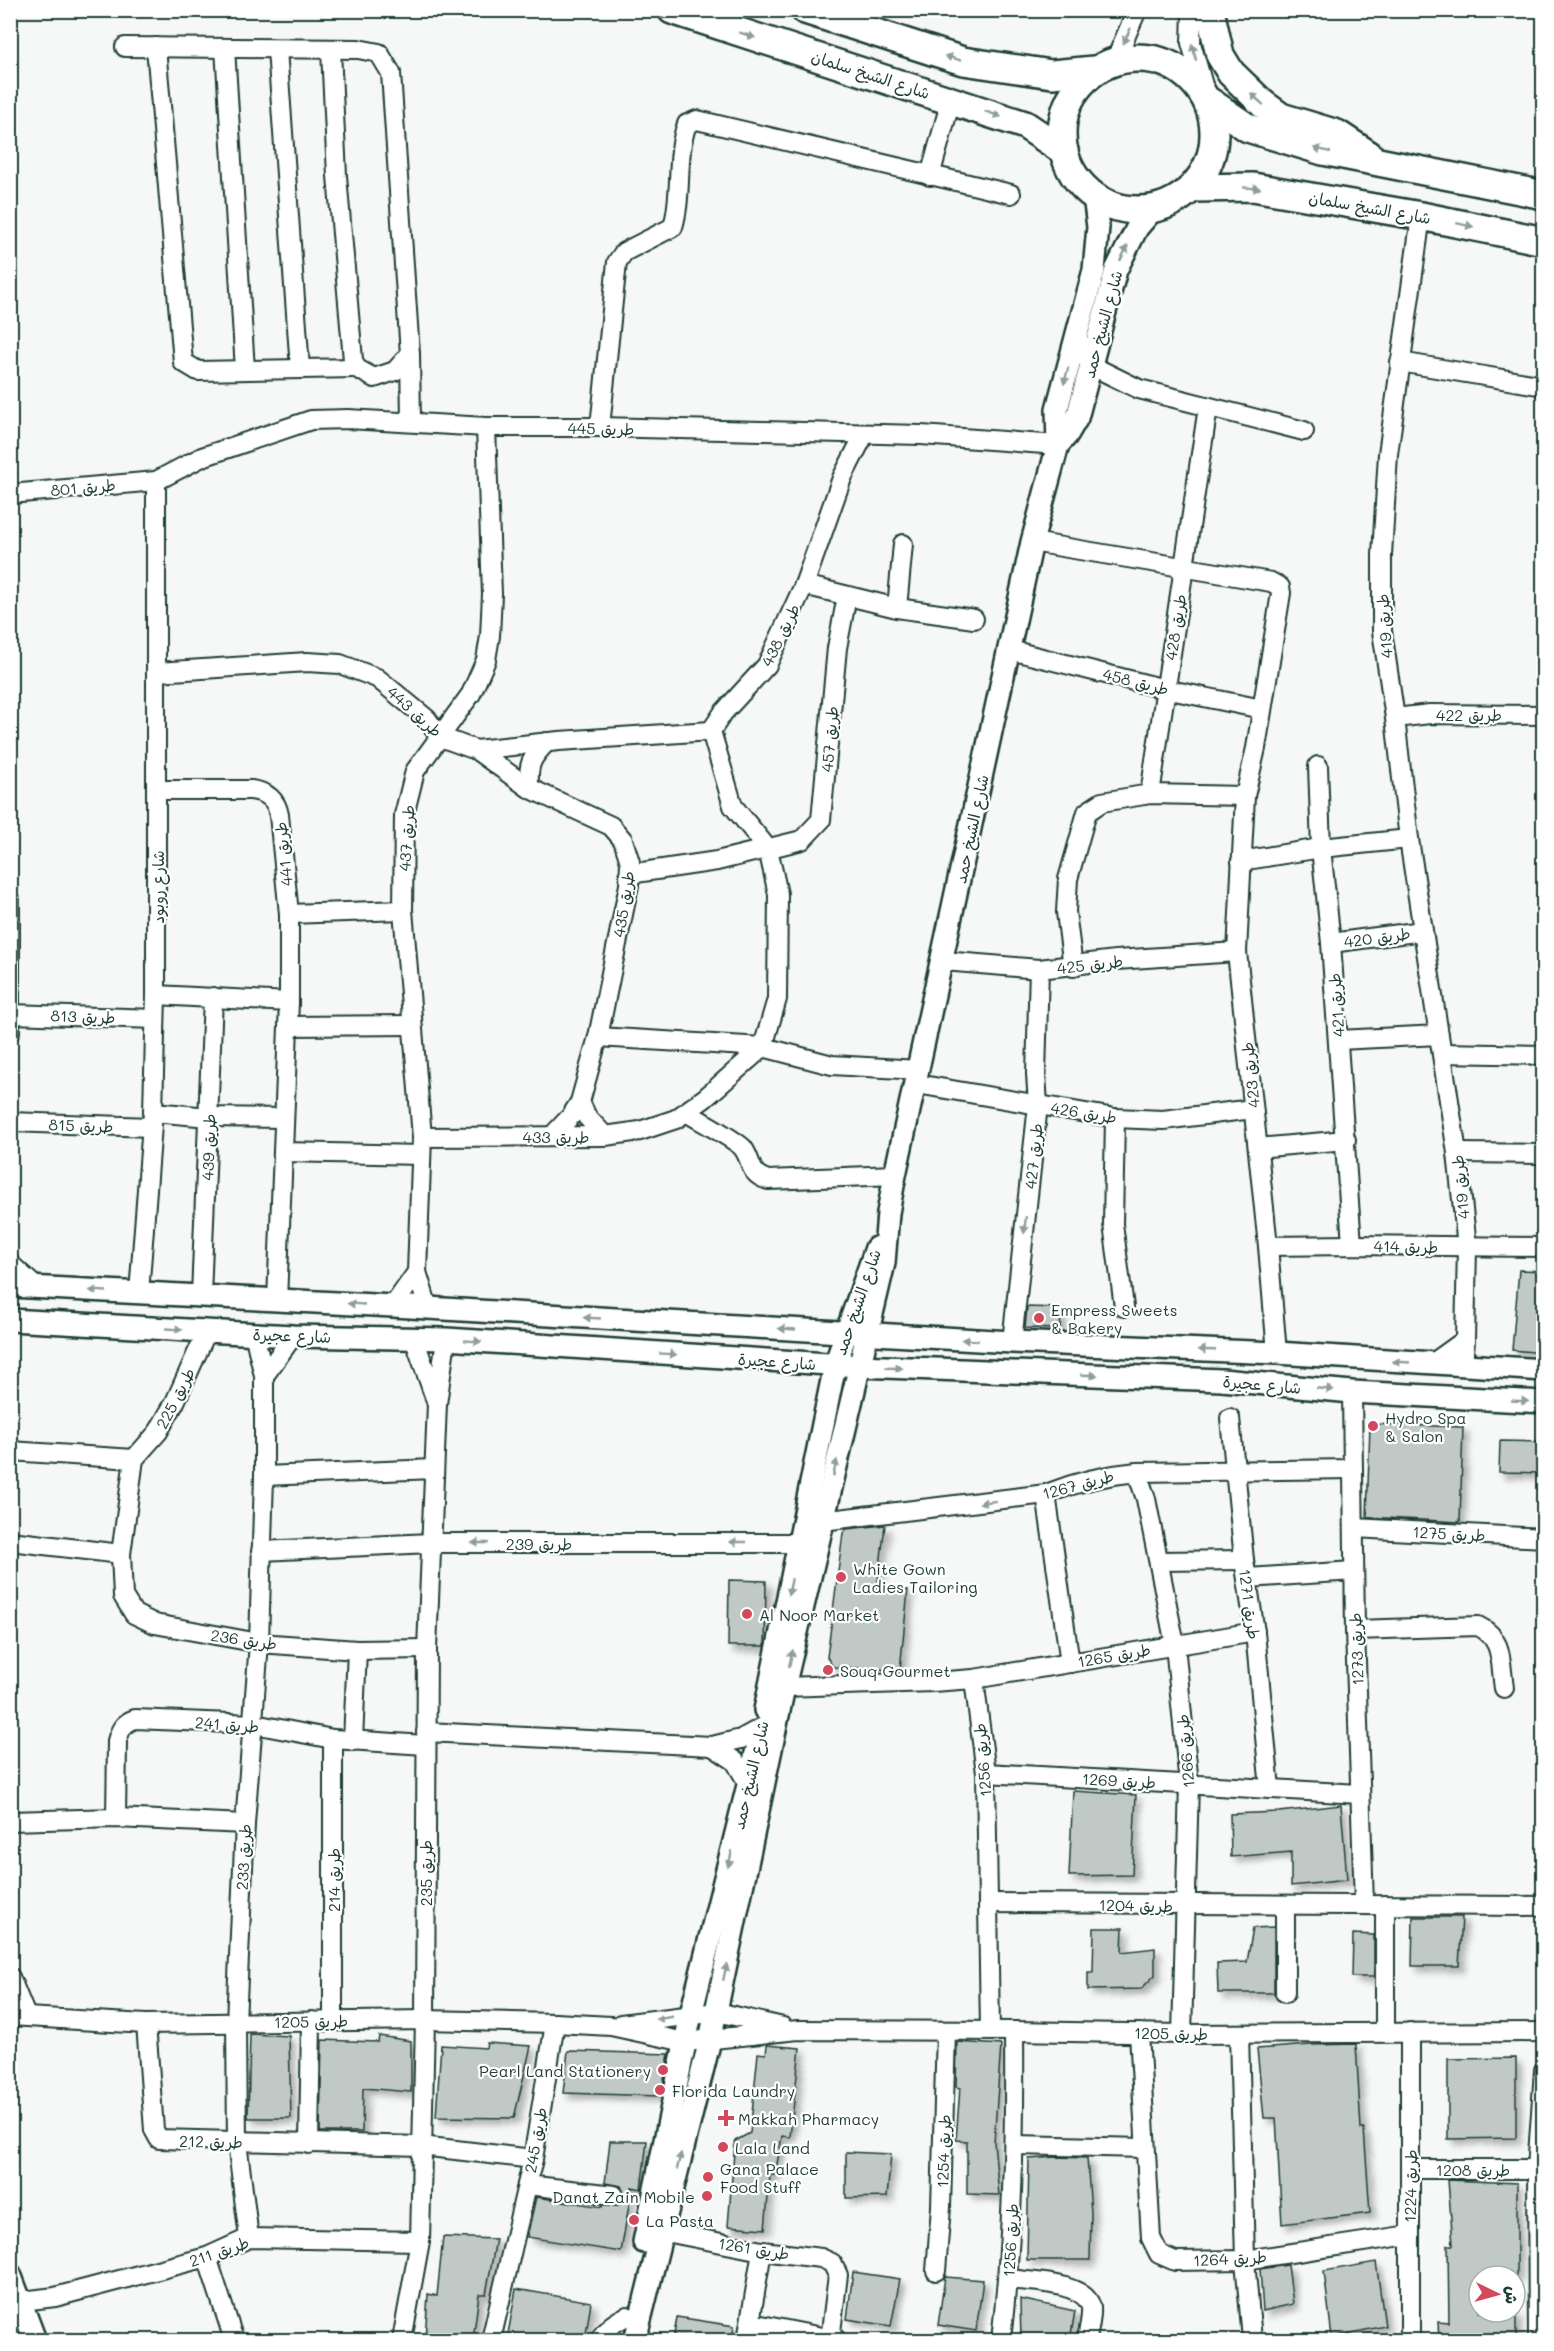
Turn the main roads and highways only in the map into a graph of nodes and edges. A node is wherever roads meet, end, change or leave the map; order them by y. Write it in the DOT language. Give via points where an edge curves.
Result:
graph roads {
  1 [pos="672,10"];
  2 [pos="805,10"];
  3 [pos="1210,10"];
  4 [pos="1105,65"];
  5 [pos="1208,97"];
  6 [pos="1064,151"];
  7 [pos="1382,163"];
  8 [pos="1194,188"];
  9 [pos="1544,195"];
  10 [pos="1544,241"];
  1 -- 6 [label="main road, شارع الشيخ سلمان, one-way" via="1025,125"];
  4 -- 2 [label="main road, one-way" via="1052,74 963,61"];
  7 -- 3 [label="main road, one-way" via="1337,134 1281,117 1263,104 1231,73 1220,55"];
  4 -- 5 [label="main road" via="1132,58 1166,64"];
  4 -- 6 [label="main road" via="1076,85 1062,128"];
  7 -- 5 [label="main road, one-way" via="1248,128"];
  5 -- 8 [label="main road" via="1216,136 1212,160"];
  6 -- 8 [label="main road" via="1069,167 1094,196 1120,207 1155,207"];
  7 -- 9 [label="main road"];
  8 -- 10 [label="main road, شارع الشيخ سلمان, one-way" via="1253,187"];
}
